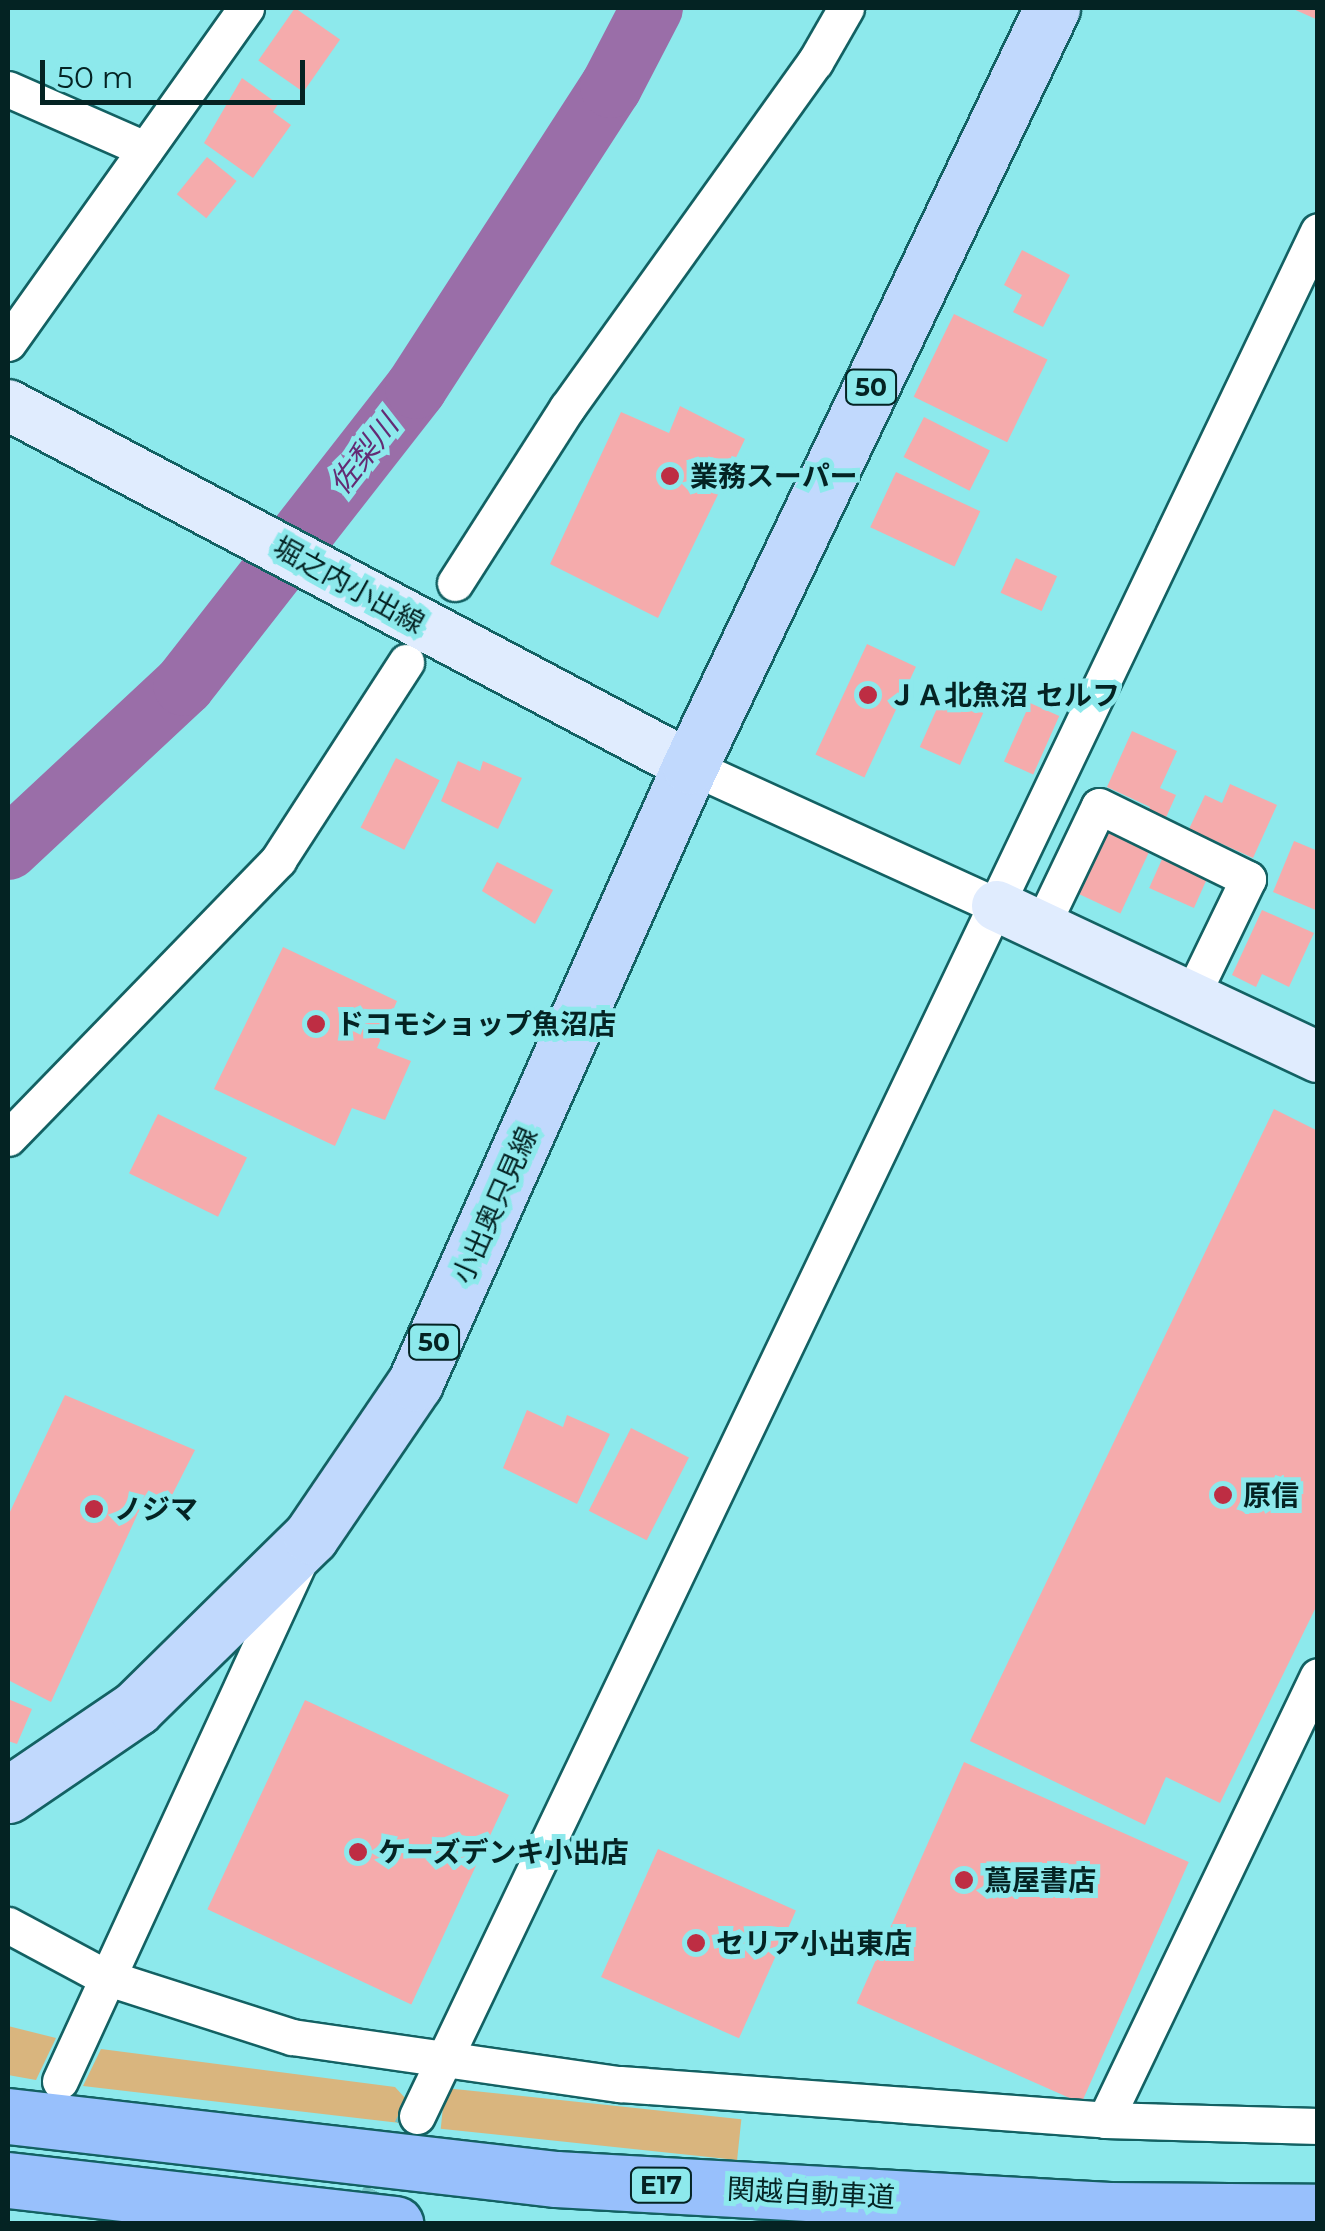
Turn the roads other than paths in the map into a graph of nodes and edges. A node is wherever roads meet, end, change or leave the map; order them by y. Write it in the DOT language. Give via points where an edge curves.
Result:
graph roads {
  1 [pos="246,8"];
  2 [pos="846,8"];
  3 [pos="1052,8"];
  4 [pos="8,89"];
  5 [pos="144,150"];
  6 [pos="1318,231"];
  7 [pos="8,342"];
  8 [pos="8,405"];
  9 [pos="455,583"];
  10 [pos="408,640"];
  11 [pos="690,766"];
  12 [pos="996,906"];
  13 [pos="1040,929"];
  14 [pos="1191,997"];
  15 [pos="1318,1057"];
  16 [pos="8,1138"];
  17 [pos="311,1536"];
  18 [pos="1318,1676"];
  19 [pos="8,1795"];
  20 [pos="8,1925"];
  21 [pos="105,1977"];
  22 [pos="443,2056"];
  23 [pos="60,2081"];
  24 [pos="8,2116"];
  25 [pos="417,2116"];
  26 [pos="1105,2120"];
  27 [pos="1318,2126"];
  28 [pos="8,2180"];
  29 [pos="1318,2212"];
  30 [pos="396,2224"];
  1 -- 5 [label="street"];
  2 -- 9 [label="street" via="815,62 567,408"];
  3 -- 11 [label="main road, 50"];
  4 -- 5 [label="street"];
  5 -- 7 [label="street"];
  6 -- 12 [label="street"];
  8 -- 10 [label="main road, 堀之内小出線" via="128,464"];
  10 -- 11 [label="main road, 堀之内小出線"];
  10 -- 16 [label="street" via="278,860"];
  11 -- 12 [label="street"];
  11 -- 17 [label="main road, 小出奥只見線 / 50" via="415,1383"];
  12 -- 13 [label="main road"];
  12 -- 22 [label="street"];
  13 -- 14 [label="main road"];
  13 -- 14 [label="street" via="1099,806 1248,880"];
  14 -- 15 [label="main road"];
  17 -- 19 [label="main road, 小出奥只見線 / 50" via="136,1708"];
  17 -- 21 [label="street"];
  18 -- 26 [label="street"];
  20 -- 21 [label="street"];
  21 -- 22 [label="street" via="292,2037"];
  21 -- 23 [label="street"];
  22 -- 25 [label="street"];
  22 -- 26 [label="street" via="620,2084"];
  24 -- 29 [label="highway, 関越自動車道 / E17" via="556,2179 1109,2210"];
  26 -- 27 [label="street"];
  28 -- 30 [label="highway"];
}
